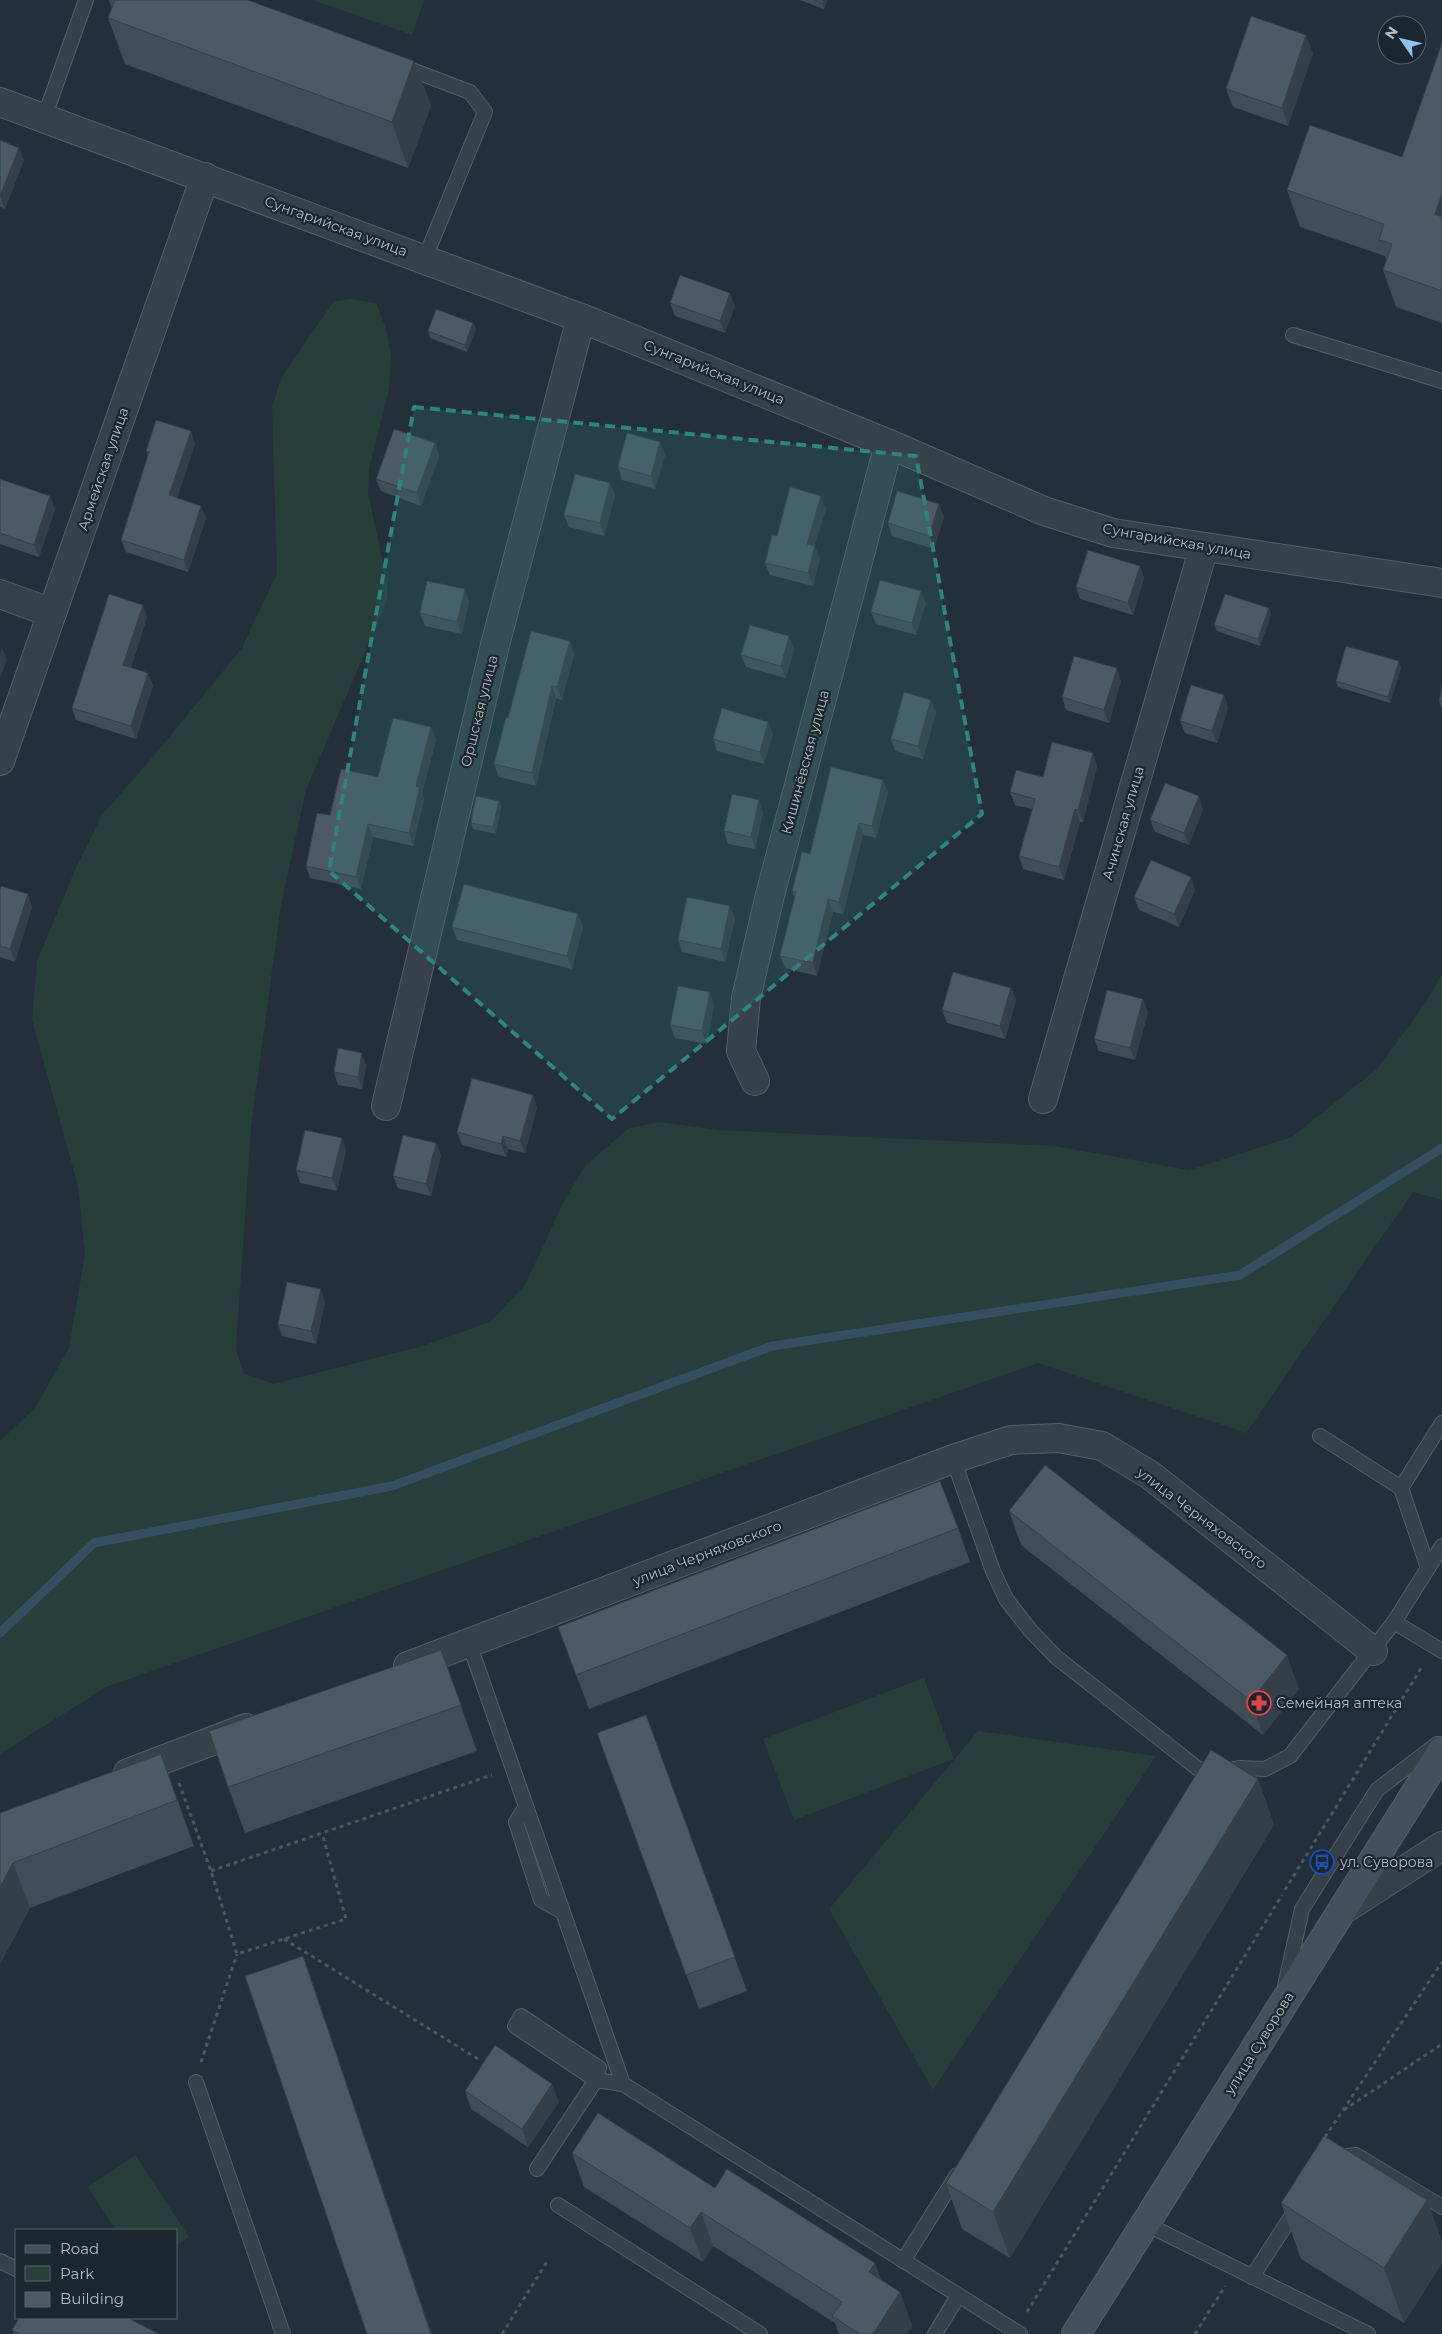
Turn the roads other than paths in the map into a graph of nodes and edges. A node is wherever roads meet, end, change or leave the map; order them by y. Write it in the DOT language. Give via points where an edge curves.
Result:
graph roads {
  1 [pos="86,0"];
  2 [pos="389,62"];
  3 [pos="0,102"];
  4 [pos="44,118"];
  5 [pos="205,177"];
  6 [pos="425,258"];
  7 [pos="581,318"];
  8 [pos="1292,335"];
  9 [pos="1442,381"];
  10 [pos="889,444"];
  11 [pos="1204,547"];
  12 [pos="1442,583"];
  13 [pos="0,594"];
  14 [pos="52,613"];
  15 [pos="0,761"];
  16 [pos="756,1081"];
  17 [pos="1043,1099"];
  18 [pos="386,1106"];
  19 [pos="1442,1423"];
  20 [pos="1320,1436"];
  21 [pos="953,1459"];
  22 [pos="1401,1488"];
  23 [pos="1442,1546"];
  24 [pos="1428,1568"];
  25 [pos="1394,1622"];
  26 [pos="469,1643"];
  27 [pos="1438,1649"];
  28 [pos="1373,1651"];
  29 [pos="386,1675"];
  30 [pos="266,1720"];
  31 [pos="1442,1740"];
  32 [pos="1442,1751"];
  33 [pos="1206,1774"];
  34 [pos="101,1784"];
  35 [pos="1196,1792"];
  36 [pos="1442,1846"];
  37 [pos="1343,1910"];
  38 [pos="1280,2010"];
  39 [pos="596,2080"];
  40 [pos="196,2082"];
  41 [pos="623,2084"];
  42 [pos="964,2163"];
  43 [pos="1328,2163"];
  44 [pos="537,2169"];
  45 [pos="1306,2193"];
  46 [pos="558,2205"];
  47 [pos="1442,2207"];
  48 [pos="1146,2224"];
  49 [pos="0,2261"];
  50 [pos="903,2261"];
  51 [pos="15,2268"];
  52 [pos="1252,2277"];
  53 [pos="958,2296"];
  54 [pos="1017,2333"];
  55 [pos="283,2334"];
  56 [pos="760,2334"];
  57 [pos="935,2334"];
  58 [pos="1076,2334"];
  59 [pos="1368,2334"];
  1 -- 4 [label="lane"];
  2 -- 6 [label="lane" via="470,92 485,112"];
  3 -- 4 [label="street, Сунгарийская улица"];
  4 -- 5 [label="street, Сунгарийская улица"];
  5 -- 6 [label="street, Сунгарийская улица"];
  5 -- 14 [label="street, Армейская улица"];
  6 -- 7 [label="street, Сунгарийская улица"];
  7 -- 10 [label="street, Сунгарийская улица"];
  7 -- 18 [label="street, Оршская улица" via="495,645"];
  8 -- 9 [label="lane"];
  10 -- 11 [label="street, Сунгарийская улица" via="1044,511 1113,533"];
  10 -- 16 [label="street, Кишинёвская улица" via="770,895 746,998 741,1051"];
  11 -- 12 [label="street, Сунгарийская улица"];
  11 -- 17 [label="street, Ачинская улица"];
  13 -- 14 [label="street"];
  14 -- 15 [label="street, Армейская улица"];
  19 -- 22 [label="lane"];
  20 -- 22 [label="lane"];
  21 -- 26 [label="street, улица Черняховского"];
  21 -- 28 [label="street, улица Черняховского" via="1011,1440 1059,1438 1102,1446 1150,1475"];
  21 -- 33 [label="lane" via="993,1572 1006,1599 1030,1630 1056,1657"];
  22 -- 24 [label="lane"];
  23 -- 24 [label="lane"];
  24 -- 25 [label="lane"];
  25 -- 27 [label="lane"];
  25 -- 28 [label="lane"];
  26 -- 29 [label="street, улица Черняховского"];
  26 -- 41 [label="lane"];
  28 -- 33 [label="lane" via="1290,1756 1265,1769 1239,1768"];
  30 -- 34 [label="street"];
  31 -- 38 [label="lane" via="1377,1790 1302,1910"];
  32 -- 37 [label="main road, улица Суворова"];
  33 -- 35 [label="lane"];
  36 -- 37 [label="street"];
  37 -- 38 [label="main road, улица Суворова"];
  38 -- 48 [label="main road, улица Суворова"];
  39 -- 39 [label="lane" via="515,2026 521,2016 599,2068"];
  39 -- 41 [label="lane"];
  39 -- 44 [label="lane"];
  40 -- 55 [label="lane"];
  41 -- 50 [label="lane"];
  42 -- 50 [label="lane"];
  43 -- 47 [label="lane" via="1344,2154 1356,2154"];
  45 -- 52 [label="lane"];
  46 -- 56 [label="lane"];
  48 -- 52 [label="lane"];
  48 -- 58 [label="main road, улица Суворова"];
  49 -- 51 [label="lane"];
  50 -- 53 [label="lane"];
  52 -- 59 [label="lane"];
  53 -- 54 [label="lane"];
  53 -- 57 [label="lane"];
}
